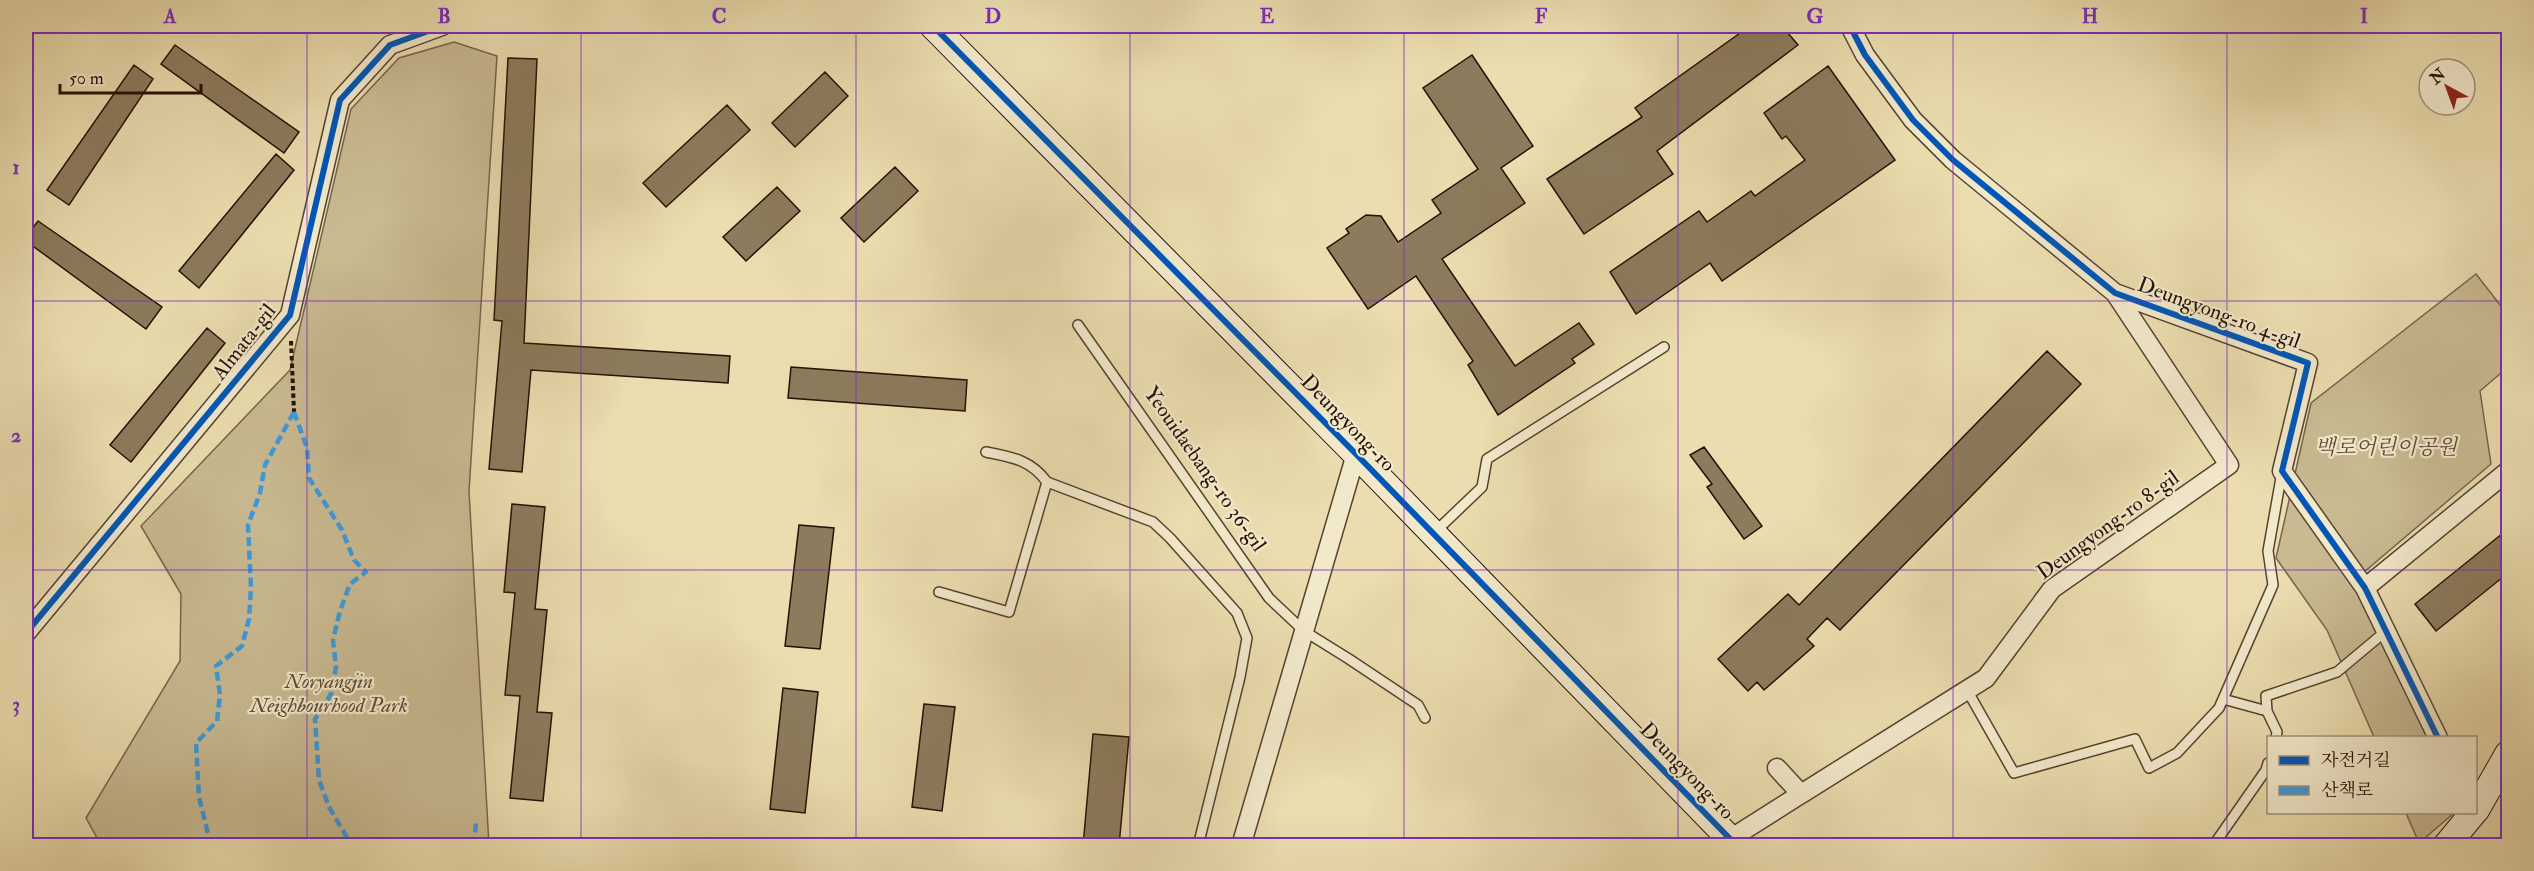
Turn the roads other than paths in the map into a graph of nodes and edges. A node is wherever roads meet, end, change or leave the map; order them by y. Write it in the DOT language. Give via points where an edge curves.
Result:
graph roads {
  1 [pos="442,26"];
  2 [pos="933,26"];
  3 [pos="1850,26"];
  4 [pos="2115,293"];
  5 [pos="1078,325"];
  6 [pos="1664,347"];
  7 [pos="986,452"];
  8 [pos="1356,454"];
  9 [pos="2282,471"];
  10 [pos="2508,471"];
  11 [pos="1047,482"];
  12 [pos="1433,534"];
  13 [pos="2365,588"];
  14 [pos="939,592"];
  15 [pos="2386,631"];
  16 [pos="1304,632"];
  17 [pos="26,633"];
  18 [pos="1967,690"];
  19 [pos="2223,699"];
  20 [pos="2267,711"];
  21 [pos="1425,718"];
  22 [pos="2276,736"];
  23 [pos="2437,736"];
  24 [pos="2508,754"];
  25 [pos="2267,766"];
  26 [pos="1777,768"];
  27 [pos="1801,794"];
  28 [pos="2477,807"];
  29 [pos="2472,814"];
  30 [pos="1733,842"];
  31 [pos="1198,846"];
  32 [pos="1241,846"];
  33 [pos="2213,846"];
  34 [pos="2446,846"];
  1 -- 17 [label="street, Almata-gil" via="390,45 340,100 290,315"];
  2 -- 8 [label="street, Deungyong-ro"];
  3 -- 4 [label="street, Deungyong-ro 4-gil" via="1865,55 1913,120 1953,160"];
  4 -- 9 [label="street, Deungyong-ro 4-gil" via="2308,363"];
  4 -- 18 [label="street, Deungyong-ro 8-gil" via="2229,465 2052,589 1986,678"];
  5 -- 16 [label="lane, Yeouidaebang-ro 36-gil" via="1269,598"];
  6 -- 12 [label="lane" via="1487,459 1482,487"];
  7 -- 11 [label="lane" via="1023,462 1038,470"];
  8 -- 12 [label="street, Deungyong-ro"];
  8 -- 16 [label="street"];
  9 -- 13 [label="street"];
  9 -- 19 [label="lane" via="2268,551 2273,585"];
  10 -- 13 [label="street"];
  11 -- 14 [label="lane" via="1009,612"];
  11 -- 31 [label="lane" via="1152,522 1237,613 1247,638"];
  12 -- 30 [label="street, Deungyong-ro"];
  13 -- 15 [label="street"];
  15 -- 20 [label="lane" via="2337,672 2266,696"];
  15 -- 23 [label="street"];
  16 -- 21 [label="lane, Yeouidaebang-ro 36-gil" via="1418,705"];
  16 -- 32 [label="street"];
  18 -- 19 [label="lane" via="2014,773 2135,739 2149,768 2177,753 2220,708"];
  18 -- 27 [label="street, Deungyong-ro 8-gil"];
  19 -- 20 [label="lane"];
  20 -- 22 [label="lane"];
  24 -- 28 [label="street"];
  25 -- 33 [label="lane"];
  26 -- 27 [label="street"];
  27 -- 30 [label="street, Deungyong-ro"];
  29 -- 34 [label="street"];
}
